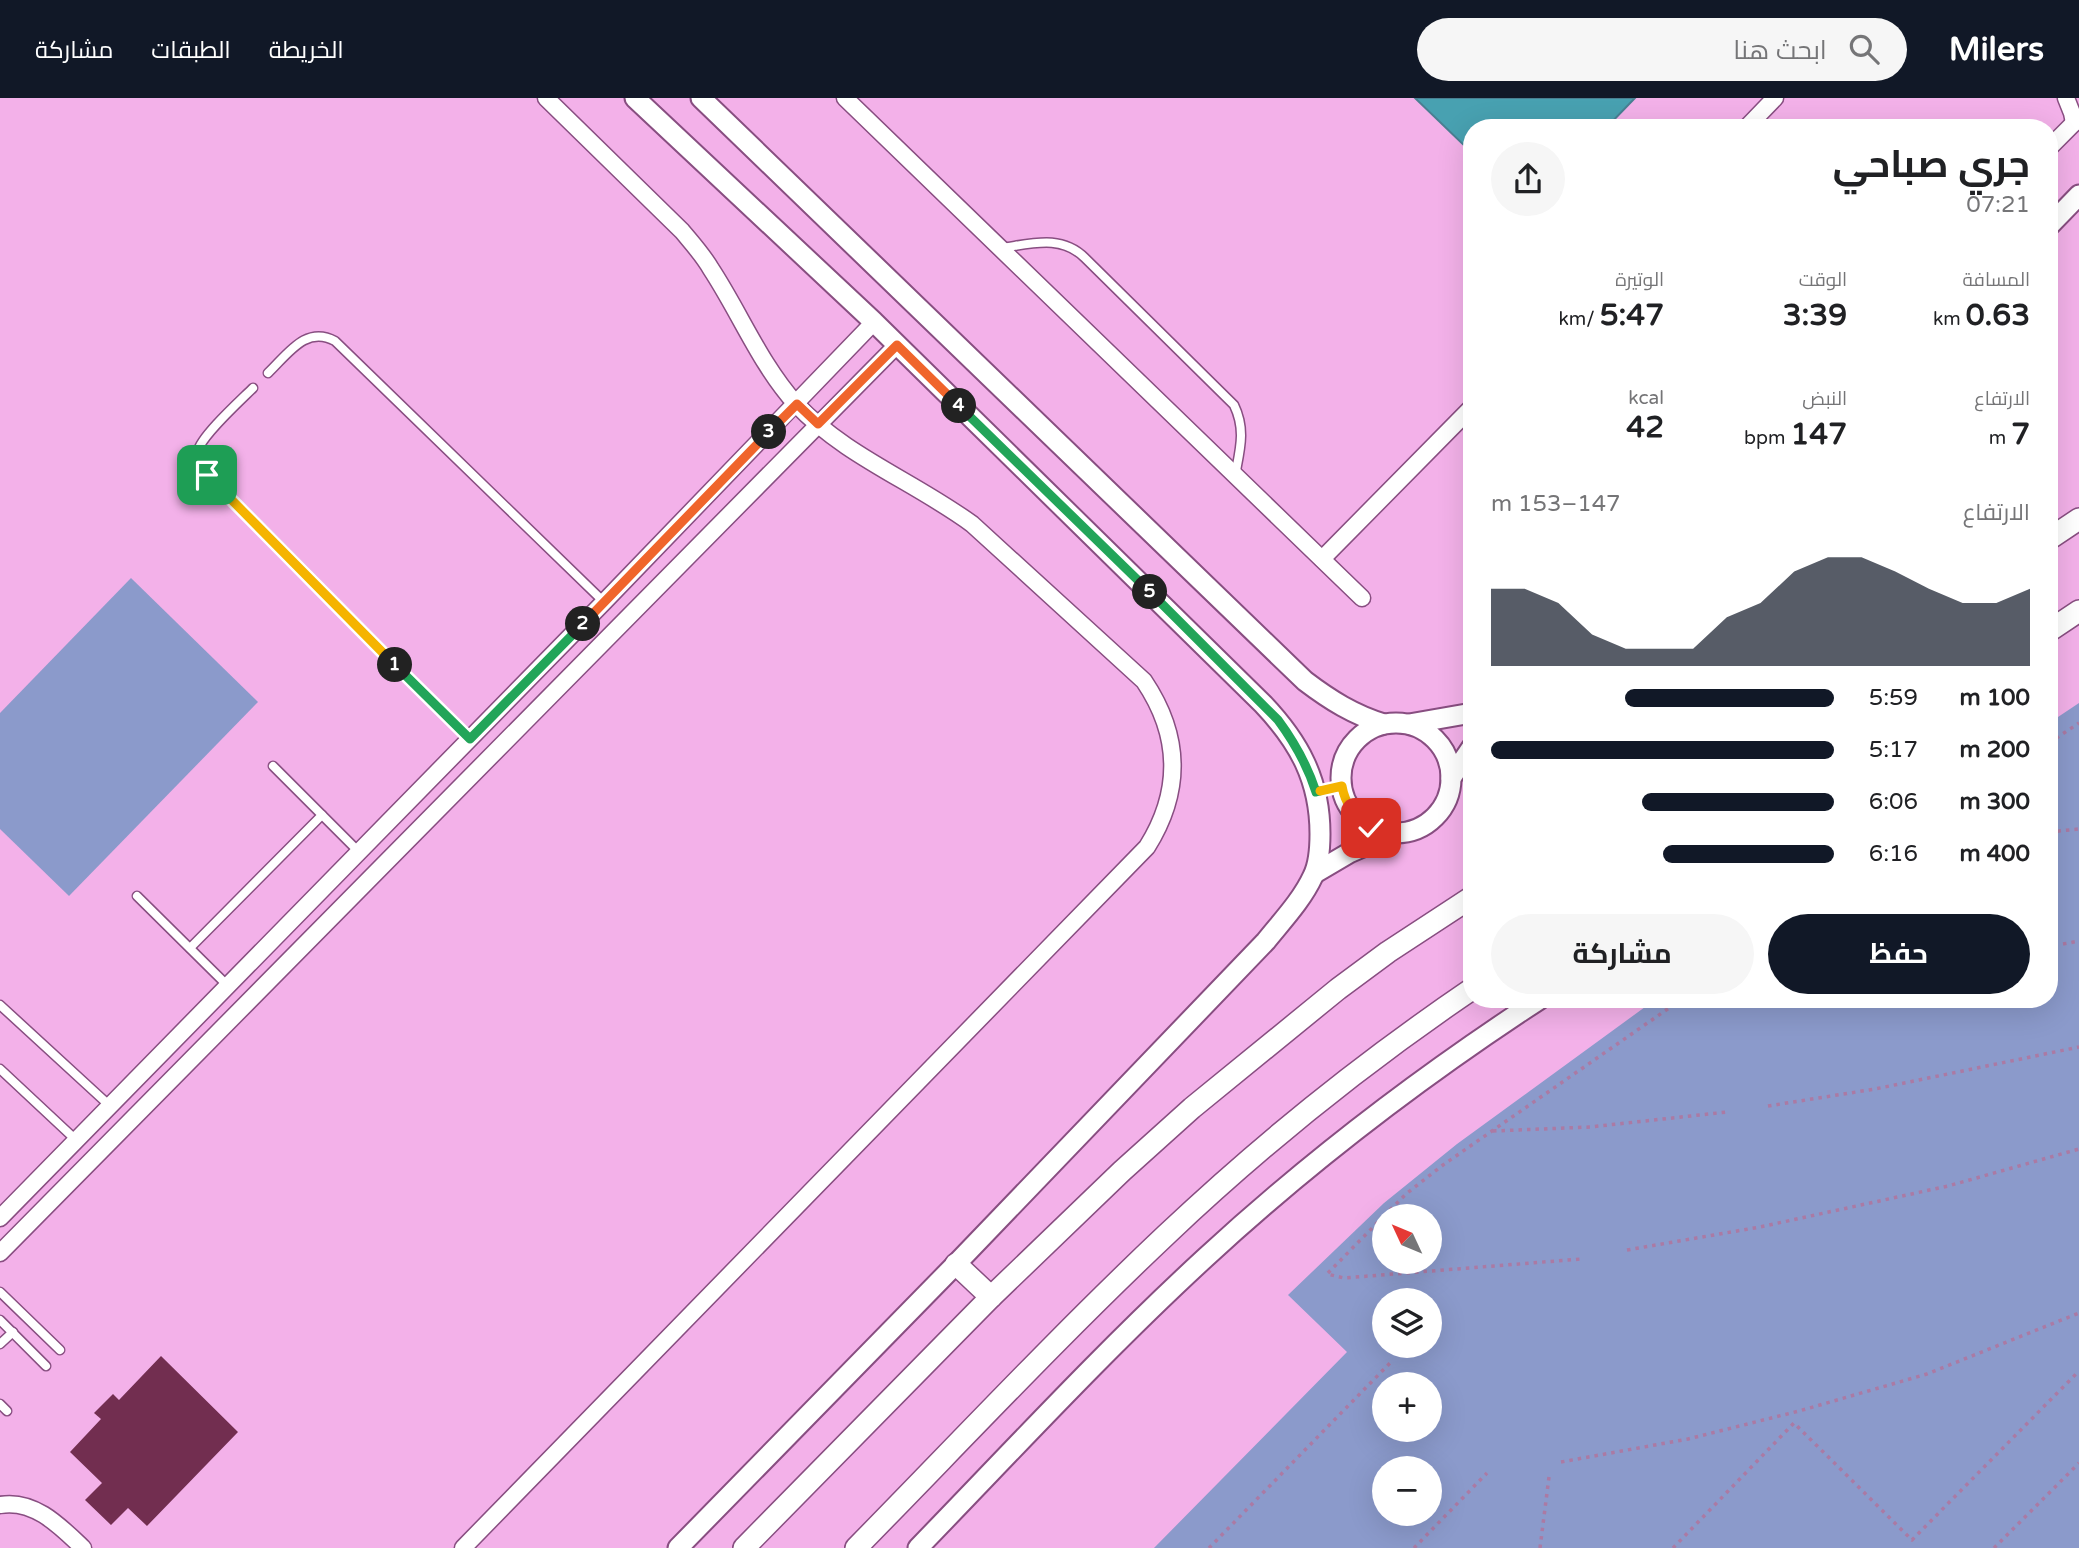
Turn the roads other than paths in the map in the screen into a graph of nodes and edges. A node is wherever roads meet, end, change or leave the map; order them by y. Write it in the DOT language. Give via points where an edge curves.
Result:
graph roads {
  1 [pos="546,98"];
  2 [pos="635,98"];
  3 [pos="701,98"];
  4 [pos="845,98"];
  5 [pos="1775,98"];
  6 [pos="2066,98"];
  7 [pos="1755,119"];
  8 [pos="2076,121"];
  9 [pos="2058,139"];
  10 [pos="2079,195"];
  11 [pos="2058,217"];
  12 [pos="1000,248"];
  13 [pos="874,322"];
  14 [pos="897,345"];
  15 [pos="268,373"];
  16 [pos="253,388"];
  17 [pos="797,404"];
  18 [pos="1463,416"];
  19 [pos="818,424"];
  20 [pos="1236,476"];
  21 [pos="2079,519"];
  22 [pos="2058,533"];
  23 [pos="1322,559"];
  24 [pos="1362,598"];
  25 [pos="604,602"];
  26 [pos="2079,611"];
  27 [pos="2058,625"];
  28 [pos="1463,715"];
  29 [pos="1384,724"];
  30 [pos="1409,724"];
  31 [pos="470,739"];
  32 [pos="1463,760"];
  33 [pos="273,766"];
  34 [pos="1451,778"];
  35 [pos="1342,786"];
  36 [pos="1316,792"];
  37 [pos="322,815"];
  38 [pos="1395,833"];
  39 [pos="359,852"];
  40 [pos="1315,873"];
  41 [pos="137,895"];
  42 [pos="1463,903"];
  43 [pos="190,948"];
  44 [pos="228,986"];
  45 [pos="1463,995"];
  46 [pos="0,1004"];
  47 [pos="1527,1008"];
  48 [pos="0,1069"];
  49 [pos="110,1106"];
  50 [pos="76,1140"];
  51 [pos="0,1218"];
  52 [pos="0,1253"];
  53 [pos="956,1264"];
  54 [pos="0,1292"];
  55 [pos="990,1297"];
  56 [pos="0,1320"];
  57 [pos="13,1332"];
  58 [pos="0,1345"];
  59 [pos="60,1350"];
  60 [pos="46,1366"];
  61 [pos="0,1404"];
  62 [pos="7,1411"];
  63 [pos="0,1505"];
  64 [pos="83,1548"];
  65 [pos="463,1548"];
  66 [pos="678,1548"];
  67 [pos="744,1548"];
  68 [pos="856,1548"];
  69 [pos="918,1548"];
  1 -- 17 [label="street" via="689,239 710,266 758,351"];
  2 -- 13 [label="street"];
  3 -- 29 [label="street" via="1305,681 1342,707"];
  4 -- 12 [label="street"];
  5 -- 7 [label="street"];
  6 -- 8 [label="street"];
  8 -- 9 [label="street"];
  10 -- 11 [label="street"];
  12 -- 20 [label="street"];
  12 -- 20 [label="lane" via="1055,242 1085,258 1234,405 1242,427"];
  13 -- 14 [label="street"];
  13 -- 17 [label="street"];
  14 -- 19 [label="street"];
  14 -- 36 [label="street" via="1278,720 1301,754"];
  15 -- 25 [label="lane" via="310,336 319,334 335,341"];
  16 -- 31 [label="lane" via="205,438 198,449 201,467"];
  17 -- 19 [label="street"];
  17 -- 25 [label="street"];
  18 -- 23 [label="street"];
  19 -- 52 [label="street"];
  19 -- 65 [label="street" via="953,509 1144,681 1161,710 1171,743 1173,778 1165,814 1147,847"];
  20 -- 23 [label="street"];
  21 -- 22 [label="main road"];
  23 -- 24 [label="street"];
  25 -- 31 [label="street"];
  26 -- 27 [label="main road"];
  28 -- 30 [label="street"];
  29 -- 30 [label="street"];
  29 -- 35 [label="street" via="1362,734 1353,744 1342,765"];
  30 -- 34 [label="street" via="1440,744"];
  31 -- 39 [label="street"];
  32 -- 34 [label="street"];
  33 -- 37 [label="lane"];
  34 -- 38 [label="street" via="1446,802 1430,821"];
  35 -- 36 [label="street"];
  35 -- 38 [label="street" via="1346,802 1361,821"];
  36 -- 40 [label="street" via="1320,832"];
  37 -- 39 [label="lane"];
  37 -- 43 [label="lane"];
  38 -- 40 [label="street"];
  39 -- 44 [label="street"];
  40 -- 53 [label="street" via="1245,963"];
  41 -- 43 [label="lane"];
  42 -- 55 [label="main road" via="1378,960 1264,1047 1172,1126"];
  43 -- 44 [label="lane"];
  44 -- 49 [label="street"];
  45 -- 68 [label="main road" via="1346,1080 1215,1190"];
  46 -- 49 [label="lane"];
  47 -- 69 [label="street" via="1404,1095 1217,1247"];
  48 -- 50 [label="lane"];
  49 -- 50 [label="street"];
  50 -- 51 [label="street"];
  53 -- 55 [label="main road"];
  53 -- 66 [label="street"];
  54 -- 59 [label="lane"];
  55 -- 67 [label="main road"];
  56 -- 57 [label="lane"];
  57 -- 58 [label="lane"];
  57 -- 60 [label="lane"];
  61 -- 62 [label="lane"];
  63 -- 64 [label="street" via="31,1507"];
}
